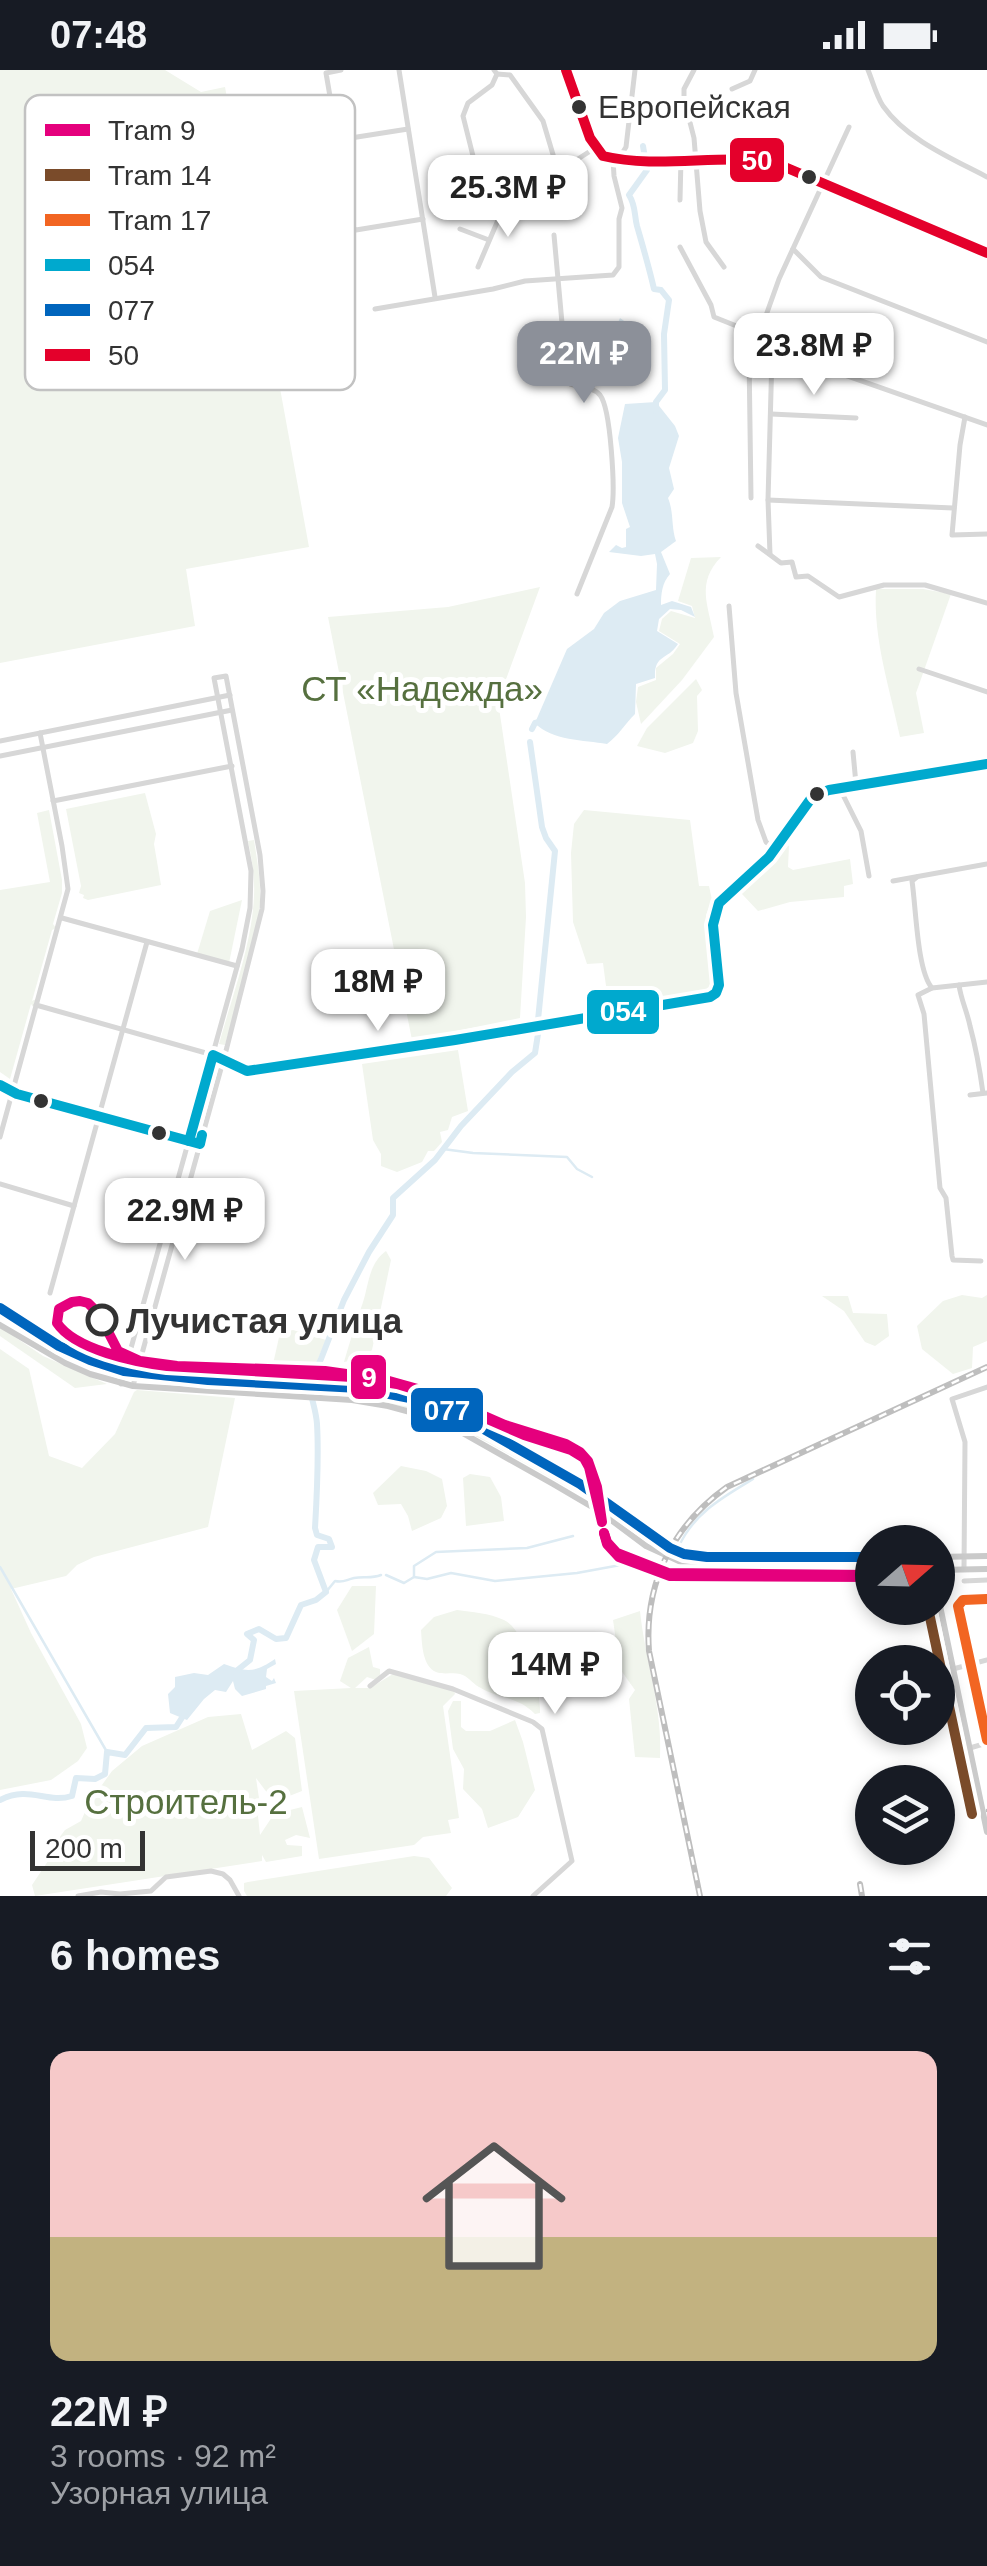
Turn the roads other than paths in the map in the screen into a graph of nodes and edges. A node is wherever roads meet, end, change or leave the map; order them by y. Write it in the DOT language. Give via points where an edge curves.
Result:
graph roads {
  1 [pos="341,70"];
  2 [pos="399,70"];
  3 [pos="566,70"];
  4 [pos="635,70"];
  5 [pos="694,70"];
  6 [pos="755,70"];
  7 [pos="868,70"];
  8 [pos="495,72"];
  9 [pos="732,88"];
  10 [pos="330,95"];
  11 [pos="849,127"];
  12 [pos="408,129"];
  13 [pos="355,137"];
  14 [pos="596,148"];
  15 [pos="697,158"];
  16 [pos="681,159"];
  17 [pos="619,160"];
  18 [pos="557,168"];
  19 [pos="987,178"];
  20 [pos="823,183"];
  21 [pos="507,199"];
  22 [pos="680,200"];
  23 [pos="423,219"];
  24 [pos="355,229"];
  25 [pos="460,229"];
  26 [pos="554,235"];
  27 [pos="488,240"];
  28 [pos="680,247"];
  29 [pos="793,249"];
  30 [pos="987,253"];
  31 [pos="478,267"];
  32 [pos="724,267"];
  33 [pos="556,278"];
  34 [pos="434,297"];
  35 [pos="374,309"];
  36 [pos="759,335"];
  37 [pos="987,342"];
  38 [pos="762,346"];
  39 [pos="775,350"];
  40 [pos="771,414"];
  41 [pos="965,417"];
  42 [pos="856,418"];
  43 [pos="987,425"];
  44 [pos="751,498"];
  45 [pos="768,500"];
  46 [pos="954,508"];
  47 [pos="987,534"];
  48 [pos="758,546"];
  49 [pos="770,554"];
  50 [pos="577,594"];
  51 [pos="987,603"];
  52 [pos="728,606"];
  53 [pos="919,669"];
  54 [pos="987,692"];
  55 [pos="230,696"];
  56 [pos="218,698"];
  57 [pos="232,710"];
  58 [pos="221,712"];
  59 [pos="40,733"];
  60 [pos="0,741"];
  61 [pos="43,747"];
  62 [pos="853,752"];
  63 [pos="0,756"];
  64 [pos="987,764"];
  65 [pos="232,766"];
  66 [pos="857,786"];
  67 [pos="840,788"];
  68 [pos="52,799"];
  69 [pos="775,849"];
  70 [pos="987,864"];
  71 [pos="869,876"];
  72 [pos="917,877"];
  73 [pos="893,881"];
  74 [pos="61,918"];
  75 [pos="148,942"];
  76 [pos="237,966"];
  77 [pos="987,982"];
  78 [pos="959,985"];
  79 [pos="932,988"];
  80 [pos="36,1005"];
  81 [pos="124,1029"];
  82 [pos="213,1055"];
  83 [pos="224,1058"];
  84 [pos="0,1085"];
  85 [pos="12,1092"];
  86 [pos="985,1093"];
  87 [pos="970,1095"];
  88 [pos="99,1116"];
  89 [pos="0,1137"];
  90 [pos="190,1141"];
  91 [pos="200,1144"];
  92 [pos="0,1184"];
  93 [pos="74,1206"];
  94 [pos="981,1260"];
  95 [pos="50,1292"];
  96 [pos="0,1308"];
  97 [pos="0,1325"];
  98 [pos="124,1371"];
  99 [pos="136,1373"];
  100 [pos="121,1384"];
  101 [pos="132,1386"];
  102 [pos="987,1387"];
  103 [pos="553,1484"];
  104 [pos="583,1486"];
  105 [pos="987,1556"];
  106 [pos="855,1557"];
  107 [pos="955,1557"];
  108 [pos="964,1557"];
  109 [pos="855,1568"];
  110 [pos="955,1569"];
  111 [pos="964,1569"];
  112 [pos="986,1570"];
  113 [pos="964,1580"];
  114 [pos="987,1580"];
  115 [pos="987,1660"];
  116 [pos="955,1668"];
  117 [pos="955,1678"];
  118 [pos="370,1686"];
  119 [pos="987,1742"];
  120 [pos="970,1748"];
  121 [pos="987,1832"];
  122 [pos="78,1896"];
  123 [pos="239,1896"];
  124 [pos="533,1896"];
  1 -- 10 [label="street" via="326,72"];
  2 -- 12 [label="street"];
  3 -- 14 [label="street"];
  4 -- 17 [label="street"];
  5 -- 15 [label="street" via="684,99"];
  6 -- 9 [label="street"];
  7 -- 19 [label="street" via="882,105 900,124 932,150"];
  8 -- 18 [label="street" via="510,74 543,121"];
  8 -- 21 [label="street" via="464,116 477,172"];
  11 -- 20 [label="street"];
  12 -- 13 [label="street"];
  12 -- 23 [label="street"];
  14 -- 17 [label="street"];
  14 -- 18 [label="street"];
  15 -- 16 [label="street"];
  15 -- 20 [label="street" via="756,158"];
  15 -- 32 [label="street" via="706,242"];
  16 -- 17 [label="street"];
  16 -- 22 [label="street"];
  17 -- 33 [label="street" via="617,272"];
  18 -- 21 [label="street"];
  20 -- 29 [label="street"];
  20 -- 30 [label="street"];
  21 -- 27 [label="street"];
  23 -- 24 [label="street"];
  23 -- 34 [label="street"];
  25 -- 27 [label="street"];
  26 -- 33 [label="street"];
  27 -- 31 [label="street"];
  28 -- 36 [label="street" via="714,317"];
  29 -- 36 [label="street"];
  29 -- 37 [label="street" via="821,277"];
  33 -- 34 [label="street"];
  33 -- 50 [label="street" via="567,378 603,400 612,461 612,508"];
  34 -- 35 [label="street"];
  36 -- 38 [label="street"];
  38 -- 39 [label="street"];
  38 -- 44 [label="street" via="749,355"];
  39 -- 40 [label="street"];
  39 -- 41 [label="street"];
  40 -- 42 [label="street"];
  40 -- 45 [label="street"];
  41 -- 43 [label="street"];
  41 -- 46 [label="street"];
  45 -- 46 [label="street"];
  45 -- 49 [label="street"];
  46 -- 47 [label="street" via="952,535"];
  48 -- 49 [label="street"];
  49 -- 51 [label="street" via="792,562 796,577 808,576 839,597 884,585 925,585"];
  52 -- 69 [label="street" via="758,820"];
  53 -- 54 [label="street"];
  55 -- 56 [label="street"];
  55 -- 56 [label="street" via="226,676 214,678"];
  55 -- 57 [label="street"];
  56 -- 58 [label="street"];
  56 -- 59 [label="street"];
  57 -- 58 [label="street"];
  57 -- 83 [label="street" via="263,890"];
  58 -- 61 [label="street"];
  58 -- 65 [label="street"];
  59 -- 60 [label="street"];
  59 -- 61 [label="street"];
  61 -- 63 [label="street"];
  61 -- 68 [label="street"];
  62 -- 66 [label="street"];
  64 -- 66 [label="street"];
  65 -- 68 [label="street"];
  65 -- 76 [label="street" via="251,878"];
  66 -- 67 [label="street"];
  67 -- 69 [label="street" via="814,796"];
  67 -- 71 [label="street" via="859,825"];
  68 -- 74 [label="street" via="68,878"];
  69 -- 83 [label="street" via="717,908 719,985 713,996 247,1071"];
  70 -- 72 [label="street"];
  72 -- 73 [label="street"];
  72 -- 79 [label="street" via="912,881 922,960"];
  74 -- 75 [label="street"];
  74 -- 80 [label="street"];
  75 -- 76 [label="street"];
  75 -- 81 [label="street"];
  76 -- 82 [label="street"];
  77 -- 78 [label="street"];
  78 -- 79 [label="street"];
  78 -- 86 [label="street"];
  79 -- 94 [label="street" via="918,996 952,1256 958,1262"];
  80 -- 81 [label="street"];
  80 -- 85 [label="street"];
  81 -- 82 [label="street"];
  81 -- 88 [label="street"];
  82 -- 83 [label="street"];
  82 -- 90 [label="street"];
  83 -- 91 [label="street"];
  84 -- 85 [label="street"];
  85 -- 88 [label="street"];
  85 -- 89 [label="street"];
  86 -- 87 [label="street"];
  88 -- 90 [label="street"];
  88 -- 93 [label="street"];
  90 -- 91 [label="street"];
  90 -- 98 [label="street"];
  91 -- 99 [label="street"];
  92 -- 93 [label="street"];
  93 -- 95 [label="street"];
  96 -- 98 [label="main road" via="58,1346"];
  97 -- 100 [label="main road" via="65,1363"];
  98 -- 99 [label="main road"];
  98 -- 100 [label="street"];
  99 -- 101 [label="street"];
  99 -- 104 [label="main road" via="384,1392 439,1406"];
  100 -- 101 [label="main road"];
  101 -- 103 [label="main road" via="379,1404 459,1431"];
  102 -- 108 [label="street" via="952,1399 965,1442"];
  103 -- 104 [label="main road" via="582,1495"];
  103 -- 109 [label="main road" via="681,1562"];
  104 -- 106 [label="main road" via="684,1554"];
  105 -- 108 [label="main road"];
  107 -- 108 [label="main road"];
  108 -- 111 [label="street"];
  110 -- 111 [label="main road"];
  111 -- 112 [label="main road"];
  113 -- 114 [label="street"];
  115 -- 116 [label="street"];
  117 -- 120 [label="main road"];
  118 -- 124 [label="street" via="389,1670 477,1698 542,1729 572,1861"];
  119 -- 120 [label="street"];
  120 -- 121 [label="main road"];
  122 -- 123 [label="street" via="151,1891 166,1878 211,1871 223,1874"];
}
